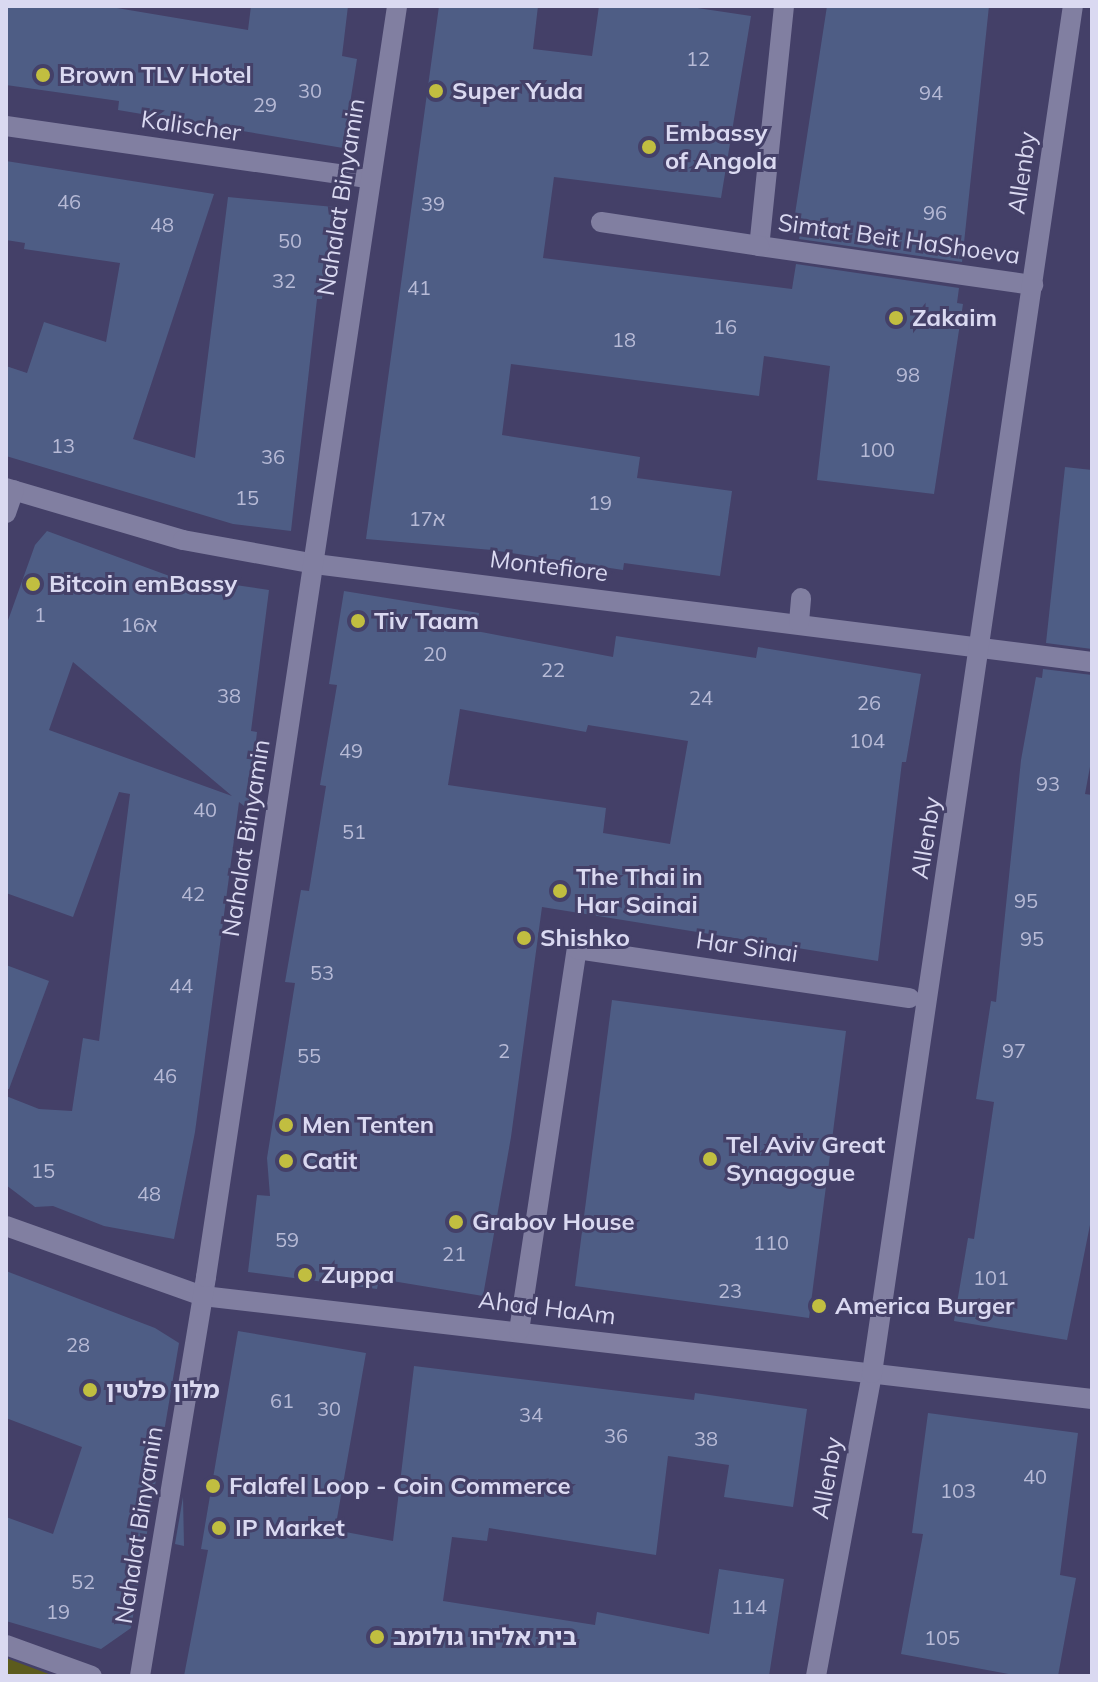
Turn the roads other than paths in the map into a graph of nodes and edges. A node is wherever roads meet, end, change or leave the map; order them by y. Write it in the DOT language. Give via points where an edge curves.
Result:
graph roads {
  1 [pos="397,6"];
  2 [pos="784,6"];
  3 [pos="1073,6"];
  4 [pos="6,126"];
  5 [pos="369,178"];
  6 [pos="601,222"];
  7 [pos="759,246"];
  8 [pos="1033,285"];
  9 [pos="10,489"];
  10 [pos="6,513"];
  11 [pos="315,564"];
  12 [pos="801,598"];
  13 [pos="799,622"];
  14 [pos="981,645"];
  15 [pos="1092,662"];
  16 [pos="909,998"];
  17 [pos="6,1226"];
  18 [pos="203,1296"];
  19 [pos="519,1331"];
  20 [pos="872,1373"];
  21 [pos="1092,1399"];
  22 [pos="6,1645"];
  23 [pos="92,1676"];
  24 [pos="140,1676"];
  25 [pos="816,1676"];
  1 -- 5 [label="street, Nahalat Binyamin"];
  2 -- 7 [label="street, Simtat Beit HaShoeva"];
  3 -- 8 [label="street, Allenby"];
  4 -- 5 [label="street, Kalischer"];
  5 -- 11 [label="street, Nahalat Binyamin"];
  6 -- 7 [label="street, Simtat Beit HaShoeva"];
  7 -- 8 [label="street, Simtat Beit HaShoeva"];
  8 -- 14 [label="street, Allenby"];
  9 -- 10 [label="street"];
  9 -- 11 [label="street, Montefiore" via="183,540"];
  11 -- 13 [label="street, Montefiore"];
  11 -- 18 [label="street, Nahalat Binyamin"];
  12 -- 13 [label="street"];
  13 -- 14 [label="street, Montefiore"];
  14 -- 15 [label="street, Montefiore"];
  14 -- 20 [label="street, Allenby"];
  16 -- 19 [label="street, Har Sinai" via="577,949"];
  17 -- 18 [label="street, Ahad HaAm"];
  18 -- 19 [label="street, Ahad HaAm"];
  18 -- 24 [label="street, Nahalat Binyamin"];
  19 -- 20 [label="street, Ahad HaAm"];
  20 -- 21 [label="street, Ahad HaAm"];
  20 -- 25 [label="street, Allenby"];
  22 -- 23 [label="street"];
}
